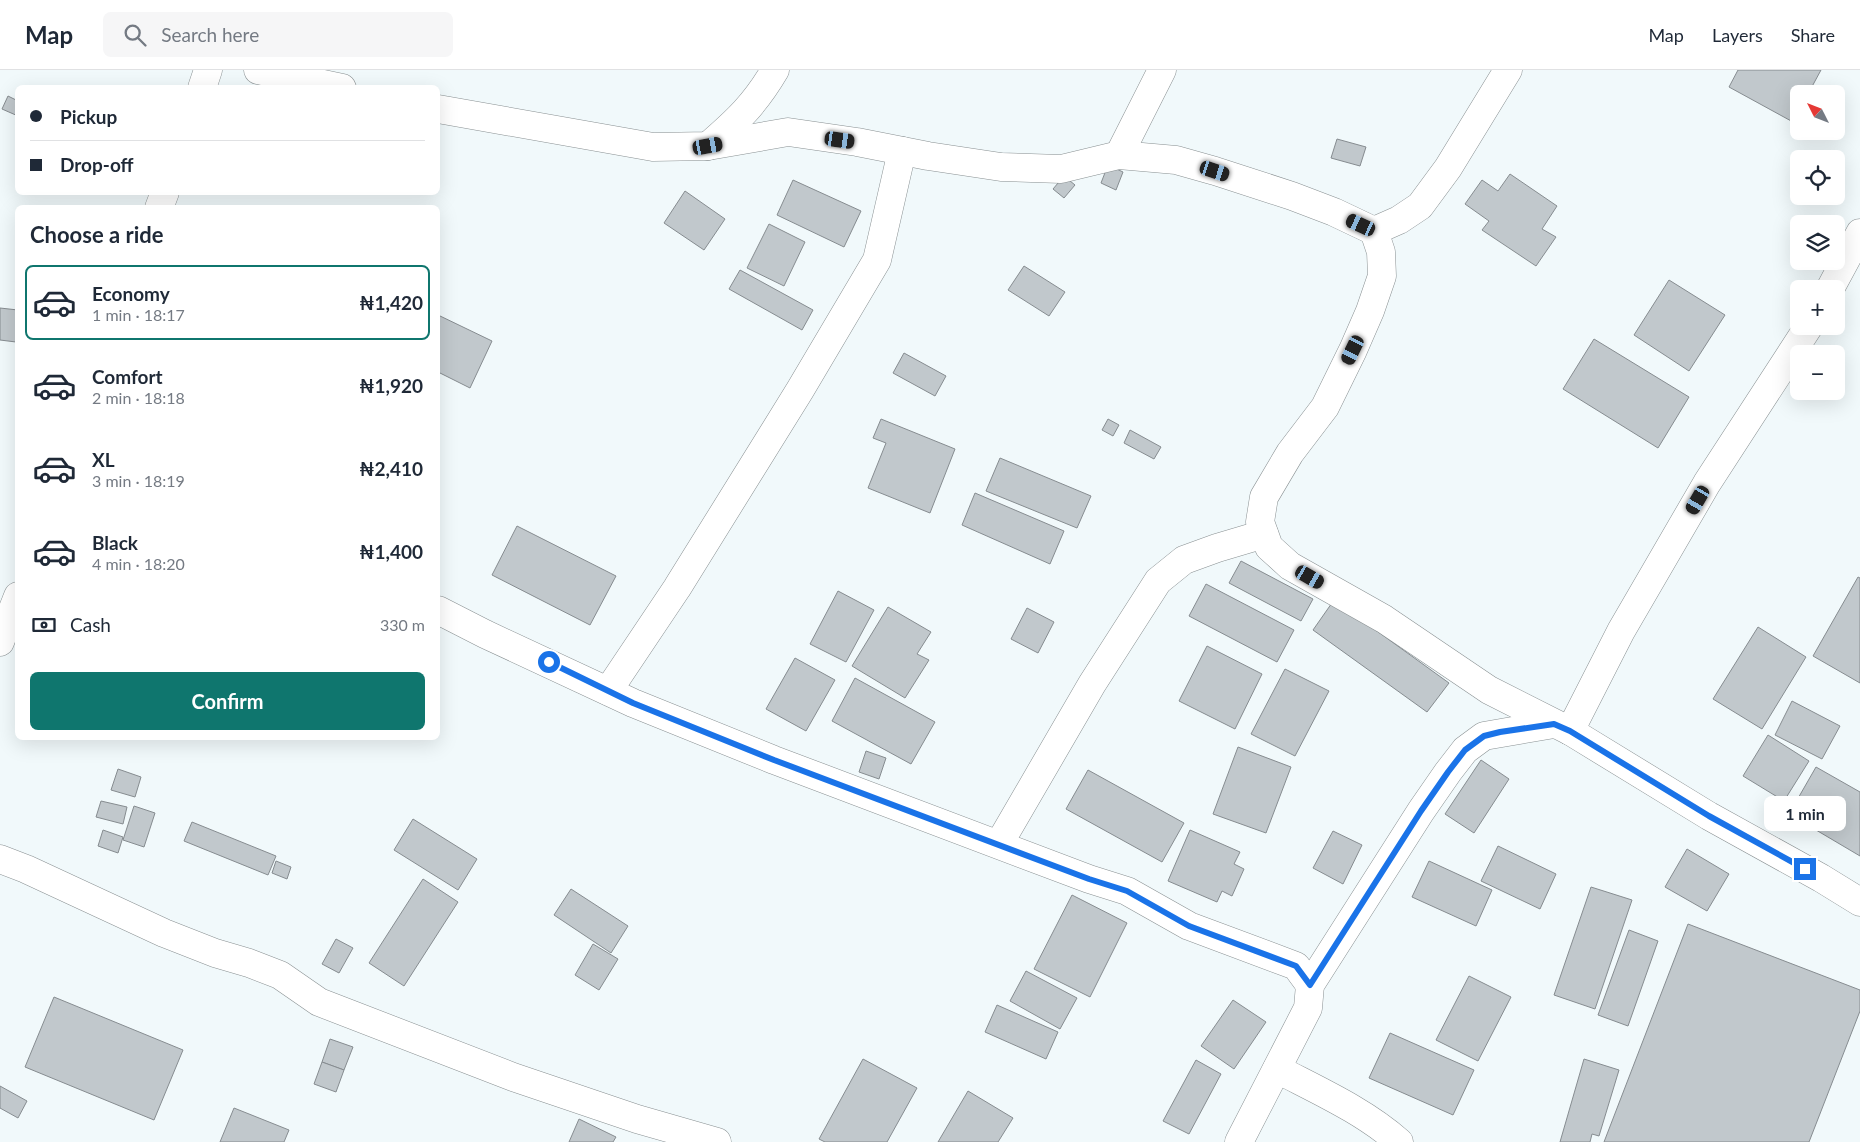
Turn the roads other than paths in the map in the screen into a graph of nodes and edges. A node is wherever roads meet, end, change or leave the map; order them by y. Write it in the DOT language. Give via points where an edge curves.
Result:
graph roads {
  1 [pos="208,70"];
  2 [pos="258,70"];
  3 [pos="775,70"];
  4 [pos="1162,70"];
  5 [pos="1508,70"];
  6 [pos="203,85"];
  7 [pos="328,85"];
  8 [pos="440,109"];
  9 [pos="708,146"];
  10 [pos="902,151"];
  11 [pos="1119,155"];
  12 [pos="1374,231"];
  13 [pos="1860,233"];
  14 [pos="1835,280"];
  15 [pos="1802,335"];
  16 [pos="1264,534"];
  17 [pos="15,604"];
  18 [pos="440,611"];
  19 [pos="0,642"];
  20 [pos="1490,690"];
  21 [pos="608,691"];
  22 [pos="1562,727"];
  23 [pos="1500,732"];
  24 [pos="999,844"];
  25 [pos="0,859"];
  26 [pos="1860,902"];
  27 [pos="1310,985"];
  28 [pos="1277,1069"];
  29 [pos="717,1142"];
  30 [pos="1239,1142"];
  31 [pos="1399,1142"];
  1 -- 6 [label="street"];
  2 -- 7 [label="street"];
  3 -- 9 [label="street" via="761,94 740,119"];
  4 -- 11 [label="street"];
  5 -- 12 [label="street" via="1448,168 1420,206"];
  8 -- 9 [label="street" via="653,147"];
  9 -- 10 [label="street" via="788,132"];
  10 -- 11 [label="street" via="1001,167 1061,169"];
  10 -- 21 [label="street" via="877,260 800,390"];
  11 -- 12 [label="street" via="1176,160 1215,171 1334,212"];
  12 -- 16 [label="street" via="1381,252 1382,276 1370,311 1325,407 1290,453 1264,497 1260,522"];
  13 -- 14 [label="street"];
  15 -- 22 [label="street" via="1707,483"];
  16 -- 20 [label="street" via="1269,547 1290,566 1384,619"];
  16 -- 24 [label="street" via="1184,560 1158,581 1092,684"];
  17 -- 19 [label="street"];
  18 -- 21 [label="street"];
  20 -- 22 [label="street"];
  20 -- 23 [label="street" via="1505,724"];
  21 -- 24 [label="street" via="774,760"];
  22 -- 23 [label="street"];
  22 -- 26 [label="street"];
  23 -- 27 [label="street" via="1484,736 1465,750 1448,772"];
  24 -- 27 [label="street" via="1127,891 1189,926 1296,966"];
  25 -- 29 [label="street" via="164,933 280,974 319,1002 513,1077"];
  27 -- 28 [label="street" via="1308,1008"];
  28 -- 30 [label="street"];
  28 -- 31 [label="street" via="1345,1104"];
}
